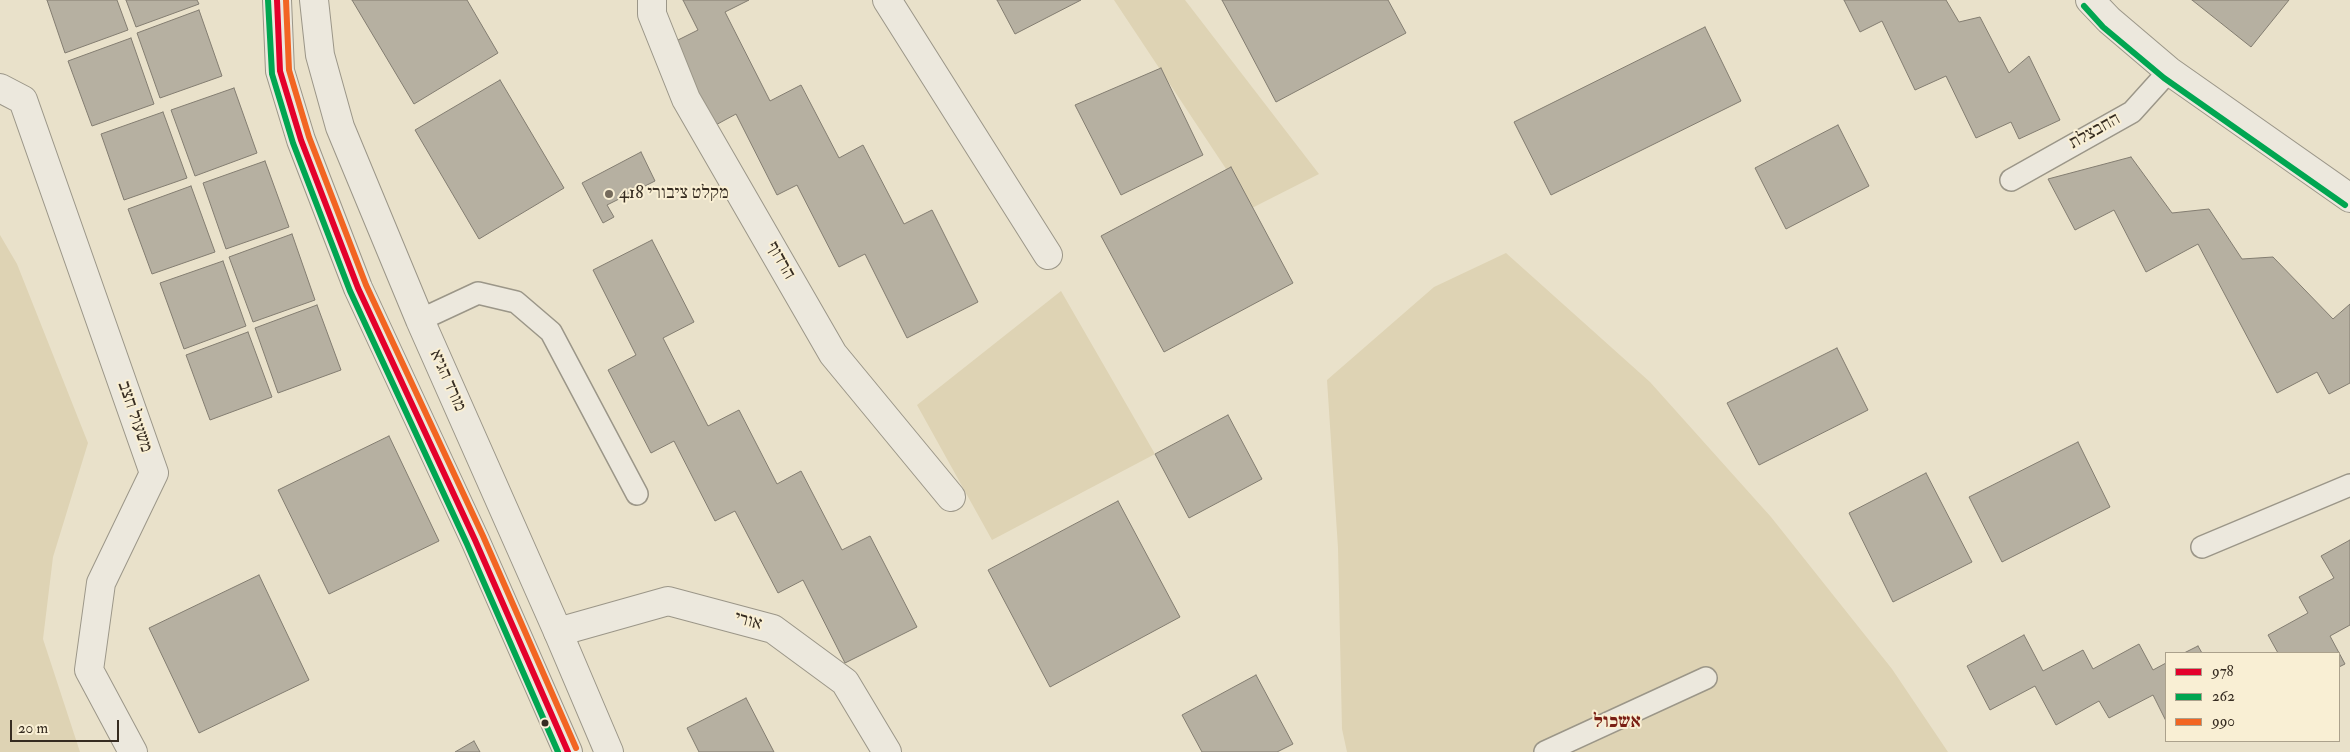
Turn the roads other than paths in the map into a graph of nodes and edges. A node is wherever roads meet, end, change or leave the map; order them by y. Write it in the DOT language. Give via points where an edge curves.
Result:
graph roads {
  1 [pos="277,0"];
  2 [pos="314,0"];
  3 [pos="652,0"];
  4 [pos="887,0"];
  5 [pos="2090,0"];
  6 [pos="2169,70"];
  7 [pos="0,88"];
  8 [pos="2011,180"];
  9 [pos="2350,198"];
  10 [pos="1048,255"];
  11 [pos="420,320"];
  12 [pos="2350,485"];
  13 [pos="637,494"];
  14 [pos="951,497"];
  15 [pos="2202,547"];
  16 [pos="558,632"];
  17 [pos="1706,678"];
  18 [pos="133,752"];
  19 [pos="568,752"];
  20 [pos="609,752"];
  21 [pos="887,752"];
  22 [pos="1545,752"];
  1 -- 19 [label="street" via="280,71 302,140 354,278"];
  2 -- 11 [label="street, מורד הגיא" via="320,55 340,127"];
  3 -- 14 [label="street, הרדוף" via="652,14 686,99 833,354"];
  4 -- 10 [label="street"];
  5 -- 6 [label="street"];
  6 -- 8 [label="lane, החבצלת" via="2132,112"];
  6 -- 9 [label="street"];
  7 -- 18 [label="street, משעול חצב" via="23,100 154,473 101,583 89,670"];
  11 -- 13 [label="lane" via="478,292 516,302 551,332"];
  11 -- 16 [label="street, מורד הגיא"];
  12 -- 15 [label="lane"];
  16 -- 20 [label="street, מורד הגיא"];
  16 -- 21 [label="street, אורי" via="668,600 773,629 845,682"];
  17 -- 22 [label="lane"];
}
